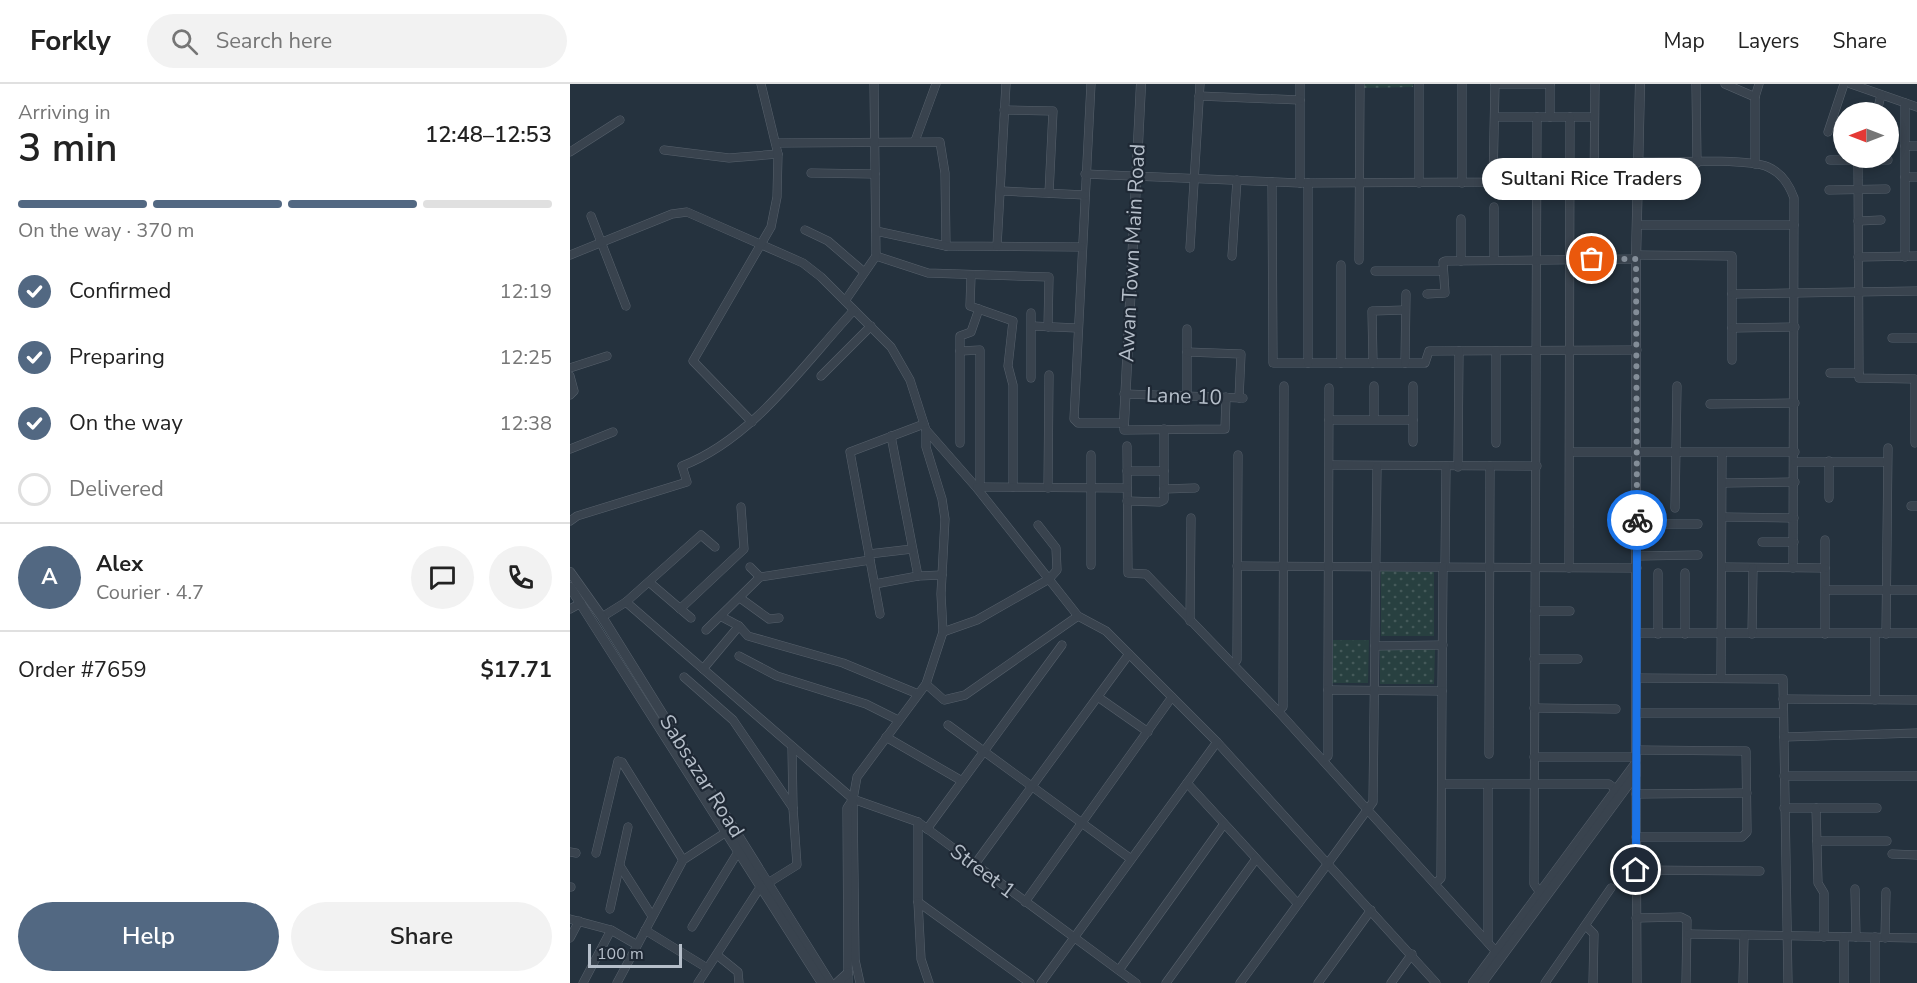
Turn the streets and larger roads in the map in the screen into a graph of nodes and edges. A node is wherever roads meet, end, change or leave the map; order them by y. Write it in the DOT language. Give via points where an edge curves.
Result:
graph roads {
  1 [pos="761,84"];
  2 [pos="874,84"];
  3 [pos="936,84"];
  4 [pos="1005,84"];
  5 [pos="1091,84"];
  6 [pos="1141,84"];
  7 [pos="1200,84"];
  8 [pos="1300,84"];
  9 [pos="1360,84"];
  10 [pos="1419,84"];
  11 [pos="1462,84"];
  12 [pos="1495,84"];
  13 [pos="1550,84"];
  14 [pos="1594,84"];
  15 [pos="1640,84"];
  16 [pos="1696,84"];
  17 [pos="1759,84"];
  18 [pos="1844,84"];
  19 [pos="1851,84"];
  20 [pos="1727,85"];
  21 [pos="1881,95"];
  22 [pos="1199,96"];
  23 [pos="1755,97"];
  24 [pos="1300,100"];
  25 [pos="1879,102"];
  26 [pos="1905,103"];
  27 [pos="1917,107"];
  28 [pos="1004,110"];
  29 [pos="1495,117"];
  30 [pos="1537,117"];
  31 [pos="1550,117"];
  32 [pos="1569,117"];
  33 [pos="1594,117"];
  34 [pos="620,120"];
  35 [pos="1828,132"];
  36 [pos="874,141"];
  37 [pos="915,141"];
  38 [pos="776,143"];
  39 [pos="1905,146"];
  40 [pos="1917,146"];
  41 [pos="664,150"];
  42 [pos="570,152"];
  43 [pos="778,154"];
  44 [pos="1639,162"];
  45 [pos="1697,163"];
  46 [pos="1755,164"];
  47 [pos="1858,168"];
  48 [pos="811,173"];
  49 [pos="875,174"];
  50 [pos="1085,174"];
  51 [pos="1135,176"];
  52 [pos="1905,177"];
  53 [pos="1917,177"];
  54 [pos="1193,178"];
  55 [pos="1238,180"];
  56 [pos="1272,182"];
  57 [pos="1304,183"];
  58 [pos="1360,183"];
  59 [pos="1419,183"];
  60 [pos="1462,183"];
  61 [pos="1594,189"];
  62 [pos="1858,189"];
  63 [pos="1886,189"];
  64 [pos="1829,190"];
  65 [pos="1000,191"];
  66 [pos="1049,193"];
  67 [pos="1085,195"];
  68 [pos="1494,207"];
  69 [pos="591,216"];
  70 [pos="1461,219"];
  71 [pos="1881,220"];
  72 [pos="1858,221"];
  73 [pos="1637,225"];
  74 [pos="1794,225"];
  75 [pos="805,230"];
  76 [pos="876,231"];
  77 [pos="602,242"];
  78 [pos="760,243"];
  79 [pos="946,246"];
  80 [pos="997,246"];
  81 [pos="1081,247"];
  82 [pos="1190,248"];
  83 [pos="570,255"];
  84 [pos="876,256"];
  85 [pos="1232,256"];
  86 [pos="1917,256"];
  87 [pos="1636,257"];
  88 [pos="1858,257"];
  89 [pos="1905,257"];
  90 [pos="1570,259"];
  91 [pos="1359,260"];
  92 [pos="1494,260"];
  93 [pos="1537,260"];
  94 [pos="1461,261"];
  95 [pos="1341,265"];
  96 [pos="1376,271"];
  97 [pos="1443,271"];
  98 [pos="864,272"];
  99 [pos="971,276"];
  100 [pos="1858,291"];
  101 [pos="1917,291"];
  102 [pos="1795,292"];
  103 [pos="1406,294"];
  104 [pos="1427,294"];
  105 [pos="1732,294"];
  106 [pos="845,301"];
  107 [pos="627,306"];
  108 [pos="980,309"];
  109 [pos="854,310"];
  110 [pos="1405,310"];
  111 [pos="1031,313"];
  112 [pos="871,326"];
  113 [pos="1032,326"];
  114 [pos="1048,327"];
  115 [pos="1077,327"];
  116 [pos="1795,327"];
  117 [pos="1732,328"];
  118 [pos="1187,329"];
  119 [pos="1892,338"];
  120 [pos="1917,338"];
  121 [pos="1537,350"];
  122 [pos="1570,350"];
  123 [pos="1637,350"];
  124 [pos="960,351"];
  125 [pos="1459,351"];
  126 [pos="1496,351"];
  127 [pos="1187,352"];
  128 [pos="608,356"];
  129 [pos="1732,360"];
  130 [pos="1308,363"];
  131 [pos="1341,363"];
  132 [pos="1373,363"];
  133 [pos="1405,363"];
  134 [pos="570,368"];
  135 [pos="1830,373"];
  136 [pos="1859,373"];
  137 [pos="1049,375"];
  138 [pos="570,376"];
  139 [pos="821,376"];
  140 [pos="1031,378"];
  141 [pos="1284,386"];
  142 [pos="1374,386"];
  143 [pos="1413,386"];
  144 [pos="1677,386"];
  145 [pos="1329,388"];
  146 [pos="1124,394"];
  147 [pos="570,395"];
  148 [pos="1187,395"];
  149 [pos="1226,397"];
  150 [pos="1710,404"];
  151 [pos="1795,404"];
  152 [pos="1374,419"];
  153 [pos="1329,420"];
  154 [pos="1413,420"];
  155 [pos="752,422"];
  156 [pos="1124,423"];
  157 [pos="925,427"];
  158 [pos="1164,429"];
  159 [pos="613,432"];
  160 [pos="891,436"];
  161 [pos="1413,442"];
  162 [pos="960,443"];
  163 [pos="1496,443"];
  164 [pos="1915,443"];
  165 [pos="1127,446"];
  166 [pos="1888,448"];
  167 [pos="570,449"];
  168 [pos="1676,451"];
  169 [pos="1571,452"];
  170 [pos="1636,452"];
  171 [pos="1795,452"];
  172 [pos="1722,453"];
  173 [pos="1091,455"];
  174 [pos="1238,455"];
  175 [pos="1829,461"];
  176 [pos="1795,462"];
  177 [pos="1887,462"];
  178 [pos="1330,465"];
  179 [pos="1446,466"];
  180 [pos="1490,466"];
  181 [pos="1537,466"];
  182 [pos="1377,467"];
  183 [pos="1458,467"];
  184 [pos="1127,471"];
  185 [pos="1164,471"];
  186 [pos="1795,482"];
  187 [pos="1723,483"];
  188 [pos="978,487"];
  189 [pos="1013,487"];
  190 [pos="1048,488"];
  191 [pos="1091,488"];
  192 [pos="1127,488"];
  193 [pos="1195,488"];
  194 [pos="1164,489"];
  195 [pos="1829,498"];
  196 [pos="1127,501"];
  197 [pos="741,507"];
  198 [pos="1675,508"];
  199 [pos="1723,517"];
  200 [pos="1191,518"];
  201 [pos="1794,518"];
  202 [pos="570,521"];
  203 [pos="1637,524"];
  204 [pos="1698,524"];
  205 [pos="1038,525"];
  206 [pos="1825,540"];
  207 [pos="1762,542"];
  208 [pos="1794,542"];
  209 [pos="715,546"];
  210 [pos="912,549"];
  211 [pos="1698,555"];
  212 [pos="1637,556"];
  213 [pos="870,557"];
  214 [pos="1091,565"];
  215 [pos="1283,565"];
  216 [pos="1237,566"];
  217 [pos="1329,566"];
  218 [pos="1444,566"];
  219 [pos="750,567"];
  220 [pos="1376,567"];
  221 [pos="1489,567"];
  222 [pos="1535,567"];
  223 [pos="1723,567"];
  224 [pos="1569,568"];
  225 [pos="1637,568"];
  226 [pos="1753,568"];
  227 [pos="1794,568"];
  228 [pos="1825,568"];
  229 [pos="570,572"];
  230 [pos="1658,573"];
  231 [pos="1685,573"];
  232 [pos="942,575"];
  233 [pos="918,576"];
  234 [pos="760,577"];
  235 [pos="1049,579"];
  236 [pos="649,582"];
  237 [pos="875,584"];
  238 [pos="570,587"];
  239 [pos="1826,590"];
  240 [pos="1887,590"];
  241 [pos="1917,590"];
  242 [pos="740,598"];
  243 [pos="626,602"];
  244 [pos="581,603"];
  245 [pos="570,609"];
  246 [pos="680,609"];
  247 [pos="1535,611"];
  248 [pos="1570,611"];
  249 [pos="880,614"];
  250 [pos="1078,615"];
  251 [pos="602,616"];
  252 [pos="722,617"];
  253 [pos="691,618"];
  254 [pos="779,618"];
  255 [pos="1190,621"];
  256 [pos="739,626"];
  257 [pos="706,630"];
  258 [pos="943,632"];
  259 [pos="1637,633"];
  260 [pos="1917,633"];
  261 [pos="1658,634"];
  262 [pos="1685,634"];
  263 [pos="1721,634"];
  264 [pos="1752,634"];
  265 [pos="1826,634"];
  266 [pos="1875,634"];
  267 [pos="1886,634"];
  268 [pos="1062,645"];
  269 [pos="1375,645"];
  270 [pos="1443,645"];
  271 [pos="1129,654"];
  272 [pos="739,656"];
  273 [pos="1534,659"];
  274 [pos="1578,659"];
  275 [pos="1233,664"];
  276 [pos="703,669"];
  277 [pos="684,677"];
  278 [pos="1636,678"];
  279 [pos="1721,678"];
  280 [pos="927,684"];
  281 [pos="1374,689"];
  282 [pos="1328,690"];
  283 [pos="1442,690"];
  284 [pos="918,694"];
  285 [pos="1098,697"];
  286 [pos="1172,697"];
  287 [pos="1783,699"];
  288 [pos="1875,700"];
  289 [pos="1917,700"];
  290 [pos="1534,708"];
  291 [pos="1616,709"];
  292 [pos="1278,711"];
  293 [pos="1636,713"];
  294 [pos="1783,713"];
  295 [pos="898,720"];
  296 [pos="948,725"];
  297 [pos="1148,732"];
  298 [pos="1917,733"];
  299 [pos="886,737"];
  300 [pos="1784,737"];
  301 [pos="1217,742"];
  302 [pos="792,747"];
  303 [pos="984,751"];
  304 [pos="1489,754"];
  305 [pos="1534,757"];
  306 [pos="1636,757"];
  307 [pos="1323,760"];
  308 [pos="1636,774"];
  309 [pos="1784,776"];
  310 [pos="1917,776"];
  311 [pos="962,781"];
  312 [pos="1187,783"];
  313 [pos="1442,784"];
  314 [pos="1533,784"];
  315 [pos="1488,785"];
  316 [pos="1032,787"];
  317 [pos="1619,791"];
  318 [pos="1747,793"];
  319 [pos="1636,794"];
  320 [pos="709,798"];
  321 [pos="853,799"];
  322 [pos="793,808"];
  323 [pos="1784,808"];
  324 [pos="1816,808"];
  325 [pos="1877,808"];
  326 [pos="1368,810"];
  327 [pos="918,822"];
  328 [pos="1081,824"];
  329 [pos="1224,824"];
  330 [pos="628,827"];
  331 [pos="927,829"];
  332 [pos="730,830"];
  333 [pos="1636,837"];
  334 [pos="1817,841"];
  335 [pos="1887,841"];
  336 [pos="738,852"];
  337 [pos="596,853"];
  338 [pos="1892,854"];
  339 [pos="1917,855"];
  340 [pos="1131,859"];
  341 [pos="1256,859"];
  342 [pos="683,860"];
  343 [pos="1329,863"];
  344 [pos="975,864"];
  345 [pos="620,866"];
  346 [pos="1636,870"];
  347 [pos="1760,871"];
  348 [pos="1436,883"];
  349 [pos="765,884"];
  350 [pos="1611,888"];
  351 [pos="1855,890"];
  352 [pos="1886,892"];
  353 [pos="1542,896"];
  354 [pos="918,902"];
  355 [pos="1025,902"];
  356 [pos="1298,904"];
  357 [pos="610,909"];
  358 [pos="1371,910"];
  359 [pos="652,916"];
  360 [pos="1636,918"];
  361 [pos="570,919"];
  362 [pos="579,921"];
  363 [pos="1586,926"];
  364 [pos="692,927"];
  365 [pos="611,930"];
  366 [pos="645,930"];
  367 [pos="1688,933"];
  368 [pos="1744,936"];
  369 [pos="1786,937"];
  370 [pos="1824,937"];
  371 [pos="1844,937"];
  372 [pos="1856,937"];
  373 [pos="1875,937"];
  374 [pos="570,938"];
  375 [pos="1075,938"];
  376 [pos="1885,938"];
  377 [pos="1917,938"];
  378 [pos="1488,941"];
  379 [pos="637,945"];
  380 [pos="1412,954"];
  381 [pos="1499,954"];
  382 [pos="717,955"];
  383 [pos="707,970"];
  384 [pos="1119,970"];
  385 [pos="848,978"];
  386 [pos="583,983"];
  387 [pos="617,983"];
  388 [pos="698,983"];
  389 [pos="706,983"];
  390 [pos="739,983"];
  391 [pos="822,983"];
  392 [pos="830,983"];
  393 [pos="837,983"];
  394 [pos="860,983"];
  395 [pos="929,983"];
  396 [pos="1030,983"];
  397 [pos="1041,983"];
  398 [pos="1136,983"];
  399 [pos="1166,983"];
  400 [pos="1240,983"];
  401 [pos="1318,983"];
  402 [pos="1391,983"];
  403 [pos="1436,983"];
  404 [pos="1473,983"];
  405 [pos="1482,983"];
  406 [pos="1545,983"];
  407 [pos="1593,983"];
  408 [pos="1637,983"];
  409 [pos="1686,983"];
  410 [pos="1743,983"];
  411 [pos="1788,983"];
  412 [pos="1844,983"];
  413 [pos="1875,983"];
  1 -- 38 [label="street"];
  2 -- 36 [label="street"];
  3 -- 37 [label="street"];
  4 -- 28 [label="street"];
  5 -- 50 [label="street"];
  6 -- 51 [label="street, Awan Town Main Road"];
  7 -- 22 [label="street"];
  8 -- 24 [label="street"];
  9 -- 58 [label="street"];
  10 -- 59 [label="street"];
  11 -- 60 [label="street"];
  12 -- 13 [label="street"];
  12 -- 29 [label="street"];
  13 -- 31 [label="street"];
  14 -- 33 [label="street"];
  15 -- 44 [label="street"];
  16 -- 45 [label="street"];
  17 -- 23 [label="street"];
  18 -- 35 [label="street"];
  19 -- 21 [label="street"];
  20 -- 23 [label="street"];
  21 -- 25 [label="street"];
  21 -- 26 [label="street"];
  22 -- 24 [label="street"];
  22 -- 54 [label="street"];
  23 -- 46 [label="street"];
  24 -- 57 [label="street"];
  26 -- 27 [label="street"];
  26 -- 39 [label="street"];
  28 -- 65 [label="street"];
  28 -- 66 [label="street" via="1053,111"];
  29 -- 30 [label="street"];
  29 -- 60 [label="street" via="1493,182"];
  30 -- 31 [label="street"];
  30 -- 93 [label="street"];
  31 -- 32 [label="street"];
  32 -- 33 [label="street"];
  32 -- 90 [label="street"];
  33 -- 61 [label="street"];
  34 -- 42 [label="street"];
  36 -- 37 [label="street"];
  36 -- 38 [label="street"];
  36 -- 49 [label="street"];
  37 -- 79 [label="street" via="941,144"];
  38 -- 43 [label="street"];
  39 -- 40 [label="street"];
  39 -- 52 [label="street"];
  41 -- 43 [label="street" via="729,158"];
  43 -- 78 [label="street" via="777,197 771,227"];
  44 -- 45 [label="street"];
  44 -- 73 [label="street"];
  45 -- 46 [label="street"];
  46 -- 74 [label="street" via="1770,167 1787,181 1794,198"];
  47 -- 62 [label="street"];
  48 -- 49 [label="street"];
  49 -- 76 [label="street"];
  50 -- 51 [label="street"];
  50 -- 67 [label="street"];
  51 -- 54 [label="street"];
  51 -- 146 [label="street, Awan Town Main Road"];
  52 -- 53 [label="street"];
  52 -- 89 [label="street"];
  54 -- 55 [label="street"];
  54 -- 82 [label="street"];
  55 -- 56 [label="street"];
  55 -- 85 [label="street"];
  56 -- 57 [label="street"];
  56 -- 130 [label="street" via="1272,360 1277,365"];
  57 -- 58 [label="street"];
  57 -- 130 [label="street"];
  58 -- 59 [label="street"];
  58 -- 91 [label="street"];
  59 -- 60 [label="street"];
  62 -- 63 [label="street"];
  62 -- 64 [label="street"];
  62 -- 72 [label="street"];
  65 -- 66 [label="street"];
  65 -- 80 [label="street"];
  66 -- 67 [label="street"];
  67 -- 81 [label="street"];
  68 -- 92 [label="street"];
  69 -- 77 [label="street"];
  70 -- 94 [label="street"];
  71 -- 72 [label="street"];
  72 -- 88 [label="street"];
  73 -- 74 [label="street"];
  73 -- 87 [label="street"];
  74 -- 102 [label="street"];
  75 -- 98 [label="street" via="828,241"];
  76 -- 79 [label="street"];
  76 -- 84 [label="street"];
  77 -- 78 [label="street" via="672,214 687,212"];
  77 -- 83 [label="street"];
  77 -- 107 [label="street"];
  78 -- 106 [label="street" via="803,263"];
  78 -- 155 [label="street" via="693,361"];
  79 -- 80 [label="street"];
  80 -- 81 [label="street"];
  81 -- 115 [label="street"];
  84 -- 98 [label="street"];
  84 -- 99 [label="street" via="928,273"];
  86 -- 89 [label="street"];
  87 -- 90 [label="street"];
  87 -- 105 [label="street" via="1731,255"];
  87 -- 123 [label="street"];
  88 -- 89 [label="street"];
  88 -- 100 [label="street"];
  90 -- 93 [label="street"];
  90 -- 122 [label="street"];
  92 -- 93 [label="street"];
  92 -- 94 [label="street"];
  93 -- 121 [label="street"];
  94 -- 97 [label="street" via="1444,261"];
  95 -- 131 [label="street"];
  96 -- 97 [label="street"];
  97 -- 104 [label="street" via="1444,294"];
  98 -- 106 [label="street"];
  99 -- 108 [label="street" via="970,306"];
  99 -- 114 [label="street" via="1049,277"];
  100 -- 101 [label="street"];
  100 -- 102 [label="street"];
  100 -- 136 [label="street"];
  102 -- 105 [label="street"];
  102 -- 116 [label="street"];
  103 -- 110 [label="street"];
  105 -- 117 [label="street"];
  106 -- 109 [label="street"];
  108 -- 124 [label="street" via="970,332 960,336"];
  108 -- 189 [label="street" via="1013,321 1008,366 1014,385"];
  109 -- 112 [label="street"];
  109 -- 155 [label="street"];
  110 -- 132 [label="street" via="1372,311"];
  110 -- 133 [label="street"];
  111 -- 113 [label="street"];
  112 -- 139 [label="street"];
  112 -- 157 [label="street" via="891,347 910,380"];
  113 -- 114 [label="street"];
  113 -- 140 [label="street"];
  114 -- 115 [label="street"];
  115 -- 156 [label="street" via="1076,422"];
  116 -- 117 [label="street"];
  116 -- 151 [label="street"];
  117 -- 129 [label="street"];
  118 -- 127 [label="street"];
  119 -- 120 [label="street"];
  121 -- 122 [label="street"];
  121 -- 126 [label="street"];
  121 -- 181 [label="street"];
  122 -- 123 [label="street"];
  122 -- 169 [label="street"];
  123 -- 170 [label="street"];
  124 -- 162 [label="street"];
  124 -- 188 [label="street" via="980,350"];
  125 -- 126 [label="street"];
  125 -- 133 [label="street" via="1430,351 1427,363"];
  125 -- 183 [label="street"];
  126 -- 163 [label="street"];
  127 -- 148 [label="street"];
  127 -- 149 [label="street, Lane 10" via="1241,354 1241,398"];
  128 -- 134 [label="street"];
  130 -- 131 [label="street"];
  131 -- 132 [label="street"];
  132 -- 133 [label="street"];
  135 -- 136 [label="street"];
  136 -- 164 [label="street" via="1859,378 1915,379"];
  137 -- 190 [label="street"];
  138 -- 147 [label="street" via="574,391"];
  141 -- 215 [label="street"];
  142 -- 152 [label="street"];
  143 -- 154 [label="street"];
  144 -- 168 [label="street"];
  145 -- 153 [label="street"];
  146 -- 148 [label="street, Lane 10"];
  146 -- 156 [label="street, Awan Town Main Road"];
  148 -- 149 [label="street, Lane 10"];
  149 -- 158 [label="street" via="1225,429"];
  150 -- 151 [label="street"];
  151 -- 171 [label="street"];
  152 -- 153 [label="street"];
  152 -- 154 [label="street"];
  153 -- 178 [label="street"];
  154 -- 161 [label="street"];
  155 -- 202 [label="street" via="705,457 682,466 687,482"];
  156 -- 158 [label="street" via="1124,430"];
  157 -- 160 [label="street"];
  157 -- 188 [label="street"];
  157 -- 232 [label="street" via="926,447 945,519"];
  158 -- 185 [label="street"];
  159 -- 167 [label="street"];
  160 -- 210 [label="street"];
  160 -- 213 [label="street" via="850,452"];
  165 -- 184 [label="street"];
  166 -- 177 [label="street"];
  168 -- 170 [label="street"];
  168 -- 172 [label="street"];
  168 -- 198 [label="street"];
  169 -- 170 [label="street"];
  169 -- 224 [label="street"];
  170 -- 203 [label="street"];
  171 -- 172 [label="street"];
  171 -- 176 [label="street"];
  172 -- 187 [label="street"];
  173 -- 191 [label="street"];
  174 -- 216 [label="street"];
  175 -- 176 [label="street"];
  175 -- 177 [label="street"];
  175 -- 195 [label="street"];
  176 -- 186 [label="street"];
  177 -- 240 [label="street"];
  178 -- 182 [label="street"];
  178 -- 217 [label="street"];
  179 -- 182 [label="street"];
  179 -- 183 [label="street"];
  179 -- 218 [label="street"];
  180 -- 181 [label="street"];
  180 -- 183 [label="street"];
  180 -- 221 [label="street"];
  181 -- 222 [label="street"];
  182 -- 220 [label="street"];
  184 -- 185 [label="street"];
  184 -- 192 [label="street"];
  185 -- 194 [label="street"];
  186 -- 187 [label="street"];
  186 -- 201 [label="street"];
  187 -- 199 [label="street"];
  188 -- 189 [label="street"];
  188 -- 235 [label="street"];
  189 -- 190 [label="street"];
  190 -- 191 [label="street"];
  191 -- 192 [label="street"];
  191 -- 214 [label="street"];
  192 -- 196 [label="street"];
  193 -- 194 [label="street"];
  194 -- 196 [label="street" via="1164,500 1160,502"];
  196 -- 255 [label="street" via="1128,573 1146,574"];
  197 -- 246 [label="street" via="744,549"];
  199 -- 201 [label="street"];
  199 -- 223 [label="street"];
  200 -- 255 [label="street"];
  201 -- 208 [label="street"];
  203 -- 204 [label="street"];
  203 -- 212 [label="street"];
  205 -- 235 [label="street" via="1056,548 1057,570"];
  206 -- 228 [label="street"];
  207 -- 208 [label="street"];
  208 -- 227 [label="street"];
  209 -- 236 [label="street" via="700,535"];
  210 -- 213 [label="street"];
  210 -- 233 [label="street"];
  211 -- 212 [label="street"];
  212 -- 225 [label="street"];
  213 -- 234 [label="street"];
  213 -- 237 [label="street"];
  215 -- 216 [label="street"];
  215 -- 217 [label="street"];
  215 -- 292 [label="street" via="1283,707"];
  216 -- 275 [label="street" via="1237,660"];
  217 -- 220 [label="street"];
  217 -- 282 [label="street"];
  218 -- 220 [label="street"];
  218 -- 221 [label="street"];
  218 -- 270 [label="street"];
  219 -- 234 [label="street"];
  220 -- 269 [label="street"];
  221 -- 222 [label="street"];
  221 -- 304 [label="street"];
  222 -- 224 [label="street"];
  222 -- 247 [label="street"];
  223 -- 226 [label="street"];
  223 -- 263 [label="street"];
  224 -- 225 [label="street"];
  225 -- 259 [label="street"];
  226 -- 227 [label="street"];
  226 -- 264 [label="street"];
  227 -- 228 [label="street"];
  228 -- 239 [label="street"];
  229 -- 251 [label="street, Sabsazar Road"];
  230 -- 261 [label="street"];
  231 -- 262 [label="street"];
  232 -- 233 [label="street"];
  232 -- 258 [label="street"];
  233 -- 237 [label="street"];
  234 -- 242 [label="street"];
  235 -- 250 [label="street"];
  235 -- 258 [label="street" via="977,620"];
  236 -- 243 [label="street"];
  236 -- 246 [label="street"];
  237 -- 249 [label="street"];
  238 -- 244 [label="street"];
  239 -- 240 [label="street"];
  239 -- 265 [label="street"];
  240 -- 241 [label="street"];
  240 -- 267 [label="street"];
  242 -- 252 [label="street"];
  242 -- 254 [label="street" via="769,619"];
  243 -- 251 [label="street"];
  243 -- 276 [label="street, Street 1"];
  244 -- 245 [label="street"];
  244 -- 320 [label="street"];
  246 -- 253 [label="street"];
  247 -- 248 [label="street"];
  247 -- 273 [label="street"];
  250 -- 271 [label="street" via="1106,631"];
  250 -- 280 [label="street" via="965,695 944,700"];
  251 -- 320 [label="street, Sabsazar Road"];
  252 -- 256 [label="street"];
  252 -- 257 [label="street"];
  255 -- 275 [label="street"];
  256 -- 276 [label="street"];
  256 -- 284 [label="street" via="748,636 843,663"];
  258 -- 280 [label="street"];
  259 -- 261 [label="street"];
  259 -- 278 [label="street"];
  260 -- 267 [label="street"];
  261 -- 262 [label="street"];
  262 -- 263 [label="street"];
  263 -- 264 [label="street"];
  263 -- 279 [label="street"];
  264 -- 265 [label="street"];
  265 -- 266 [label="street"];
  266 -- 267 [label="street"];
  266 -- 288 [label="street"];
  268 -- 303 [label="street"];
  269 -- 270 [label="street"];
  269 -- 281 [label="street"];
  270 -- 283 [label="street"];
  271 -- 285 [label="street"];
  271 -- 286 [label="street"];
  272 -- 295 [label="street" via="777,676 866,704"];
  273 -- 274 [label="street"];
  273 -- 290 [label="street"];
  275 -- 292 [label="street"];
  276 -- 302 [label="street, Street 1"];
  277 -- 322 [label="street" via="733,720"];
  278 -- 279 [label="street"];
  278 -- 293 [label="street"];
  279 -- 287 [label="street" via="1781,678"];
  280 -- 284 [label="street"];
  281 -- 282 [label="street"];
  281 -- 283 [label="street"];
  281 -- 326 [label="street" via="1374,797"];
  282 -- 307 [label="street" via="1328,756"];
  283 -- 313 [label="street"];
  284 -- 295 [label="street"];
  285 -- 297 [label="street"];
  285 -- 316 [label="street"];
  286 -- 297 [label="street"];
  286 -- 301 [label="street"];
  287 -- 288 [label="street"];
  287 -- 294 [label="street"];
  288 -- 289 [label="street"];
  290 -- 291 [label="street"];
  290 -- 305 [label="street"];
  292 -- 307 [label="street"];
  293 -- 294 [label="street"];
  293 -- 306 [label="street"];
  294 -- 300 [label="street"];
  295 -- 299 [label="street"];
  296 -- 303 [label="street"];
  297 -- 328 [label="street"];
  298 -- 300 [label="street"];
  299 -- 311 [label="street"];
  299 -- 321 [label="street" via="857,777"];
  300 -- 309 [label="street"];
  301 -- 312 [label="street"];
  301 -- 343 [label="street"];
  302 -- 321 [label="street, Street 1"];
  302 -- 322 [label="street"];
  303 -- 311 [label="street"];
  303 -- 316 [label="street"];
  305 -- 306 [label="street"];
  305 -- 314 [label="street"];
  306 -- 308 [label="street"];
  306 -- 317 [label="street"];
  306 -- 318 [label="street" via="1746,751"];
  307 -- 326 [label="street"];
  308 -- 317 [label="street"];
  308 -- 319 [label="street"];
  309 -- 310 [label="street"];
  309 -- 323 [label="street"];
  311 -- 331 [label="street"];
  312 -- 329 [label="street"];
  312 -- 340 [label="street"];
  313 -- 315 [label="street"];
  313 -- 348 [label="street" via="1441,878"];
  314 -- 315 [label="street"];
  314 -- 317 [label="street" via="1609,784"];
  314 -- 353 [label="street" via="1534,884"];
  315 -- 378 [label="street"];
  316 -- 328 [label="street"];
  316 -- 344 [label="street"];
  317 -- 353 [label="street"];
  318 -- 319 [label="street"];
  318 -- 333 [label="street" via="1745,837"];
  319 -- 333 [label="street"];
  320 -- 332 [label="street"];
  321 -- 327 [label="street, Street 1"];
  321 -- 385 [label="street" via="847,808"];
  321 -- 394 [label="street" via="855,960"];
  322 -- 349 [label="street" via="797,865"];
  323 -- 324 [label="street"];
  323 -- 369 [label="street"];
  324 -- 325 [label="street"];
  324 -- 334 [label="street"];
  326 -- 343 [label="street"];
  326 -- 348 [label="street"];
  327 -- 331 [label="street, Street 1"];
  327 -- 354 [label="street"];
  328 -- 340 [label="street"];
  328 -- 355 [label="street"];
  329 -- 341 [label="street"];
  329 -- 384 [label="street"];
  330 -- 345 [label="street"];
  331 -- 344 [label="street, Street 1"];
  332 -- 336 [label="street"];
  332 -- 342 [label="street"];
  332 -- 349 [label="street, Sabsazar Road"];
  333 -- 346 [label="street"];
  334 -- 335 [label="street"];
  334 -- 370 [label="street" via="1818,883 1824,892"];
  336 -- 349 [label="street"];
  336 -- 364 [label="street"];
  337 -- 342 [label="street" via="618,761"];
  338 -- 339 [label="street"];
  340 -- 375 [label="street"];
  341 -- 356 [label="street"];
  341 -- 399 [label="street"];
  342 -- 359 [label="street"];
  343 -- 356 [label="street"];
  343 -- 358 [label="street"];
  344 -- 355 [label="street, Street 1"];
  345 -- 357 [label="street"];
  345 -- 359 [label="street"];
  346 -- 347 [label="street"];
  346 -- 360 [label="street"];
  348 -- 378 [label="street"];
  349 -- 382 [label="street"];
  349 -- 391 [label="street"];
  349 -- 392 [label="street, Sabsazar Road"];
  350 -- 363 [label="street"];
  351 -- 372 [label="street"];
  352 -- 376 [label="street"];
  353 -- 381 [label="street"];
  354 -- 395 [label="street" via="921,959"];
  354 -- 396 [label="street"];
  355 -- 375 [label="street, Street 1"];
  356 -- 400 [label="street"];
  358 -- 380 [label="street"];
  358 -- 401 [label="street"];
  359 -- 366 [label="street"];
  360 -- 367 [label="street" via="1685,918"];
  360 -- 408 [label="street"];
  361 -- 362 [label="street"];
  362 -- 365 [label="street"];
  362 -- 374 [label="street"];
  363 -- 406 [label="street"];
  363 -- 407 [label="street" via="1593,932"];
  365 -- 379 [label="street"];
  365 -- 386 [label="street"];
  366 -- 379 [label="street"];
  366 -- 383 [label="street"];
  367 -- 368 [label="street"];
  367 -- 409 [label="street"];
  368 -- 369 [label="street"];
  368 -- 410 [label="street"];
  369 -- 370 [label="street"];
  369 -- 411 [label="street"];
  370 -- 371 [label="street"];
  371 -- 372 [label="street"];
  371 -- 412 [label="street"];
  372 -- 373 [label="street"];
  373 -- 376 [label="street"];
  373 -- 413 [label="street"];
  375 -- 384 [label="street, Street 1"];
  375 -- 397 [label="street"];
  376 -- 377 [label="street"];
  378 -- 381 [label="street"];
  379 -- 387 [label="street"];
  380 -- 402 [label="street"];
  380 -- 403 [label="street"];
  381 -- 404 [label="street"];
  381 -- 405 [label="street"];
  382 -- 383 [label="street"];
  382 -- 390 [label="street" via="738,972"];
  383 -- 388 [label="street"];
  383 -- 389 [label="street"];
  384 -- 398 [label="street, Street 1"];
  385 -- 393 [label="street"];
}
